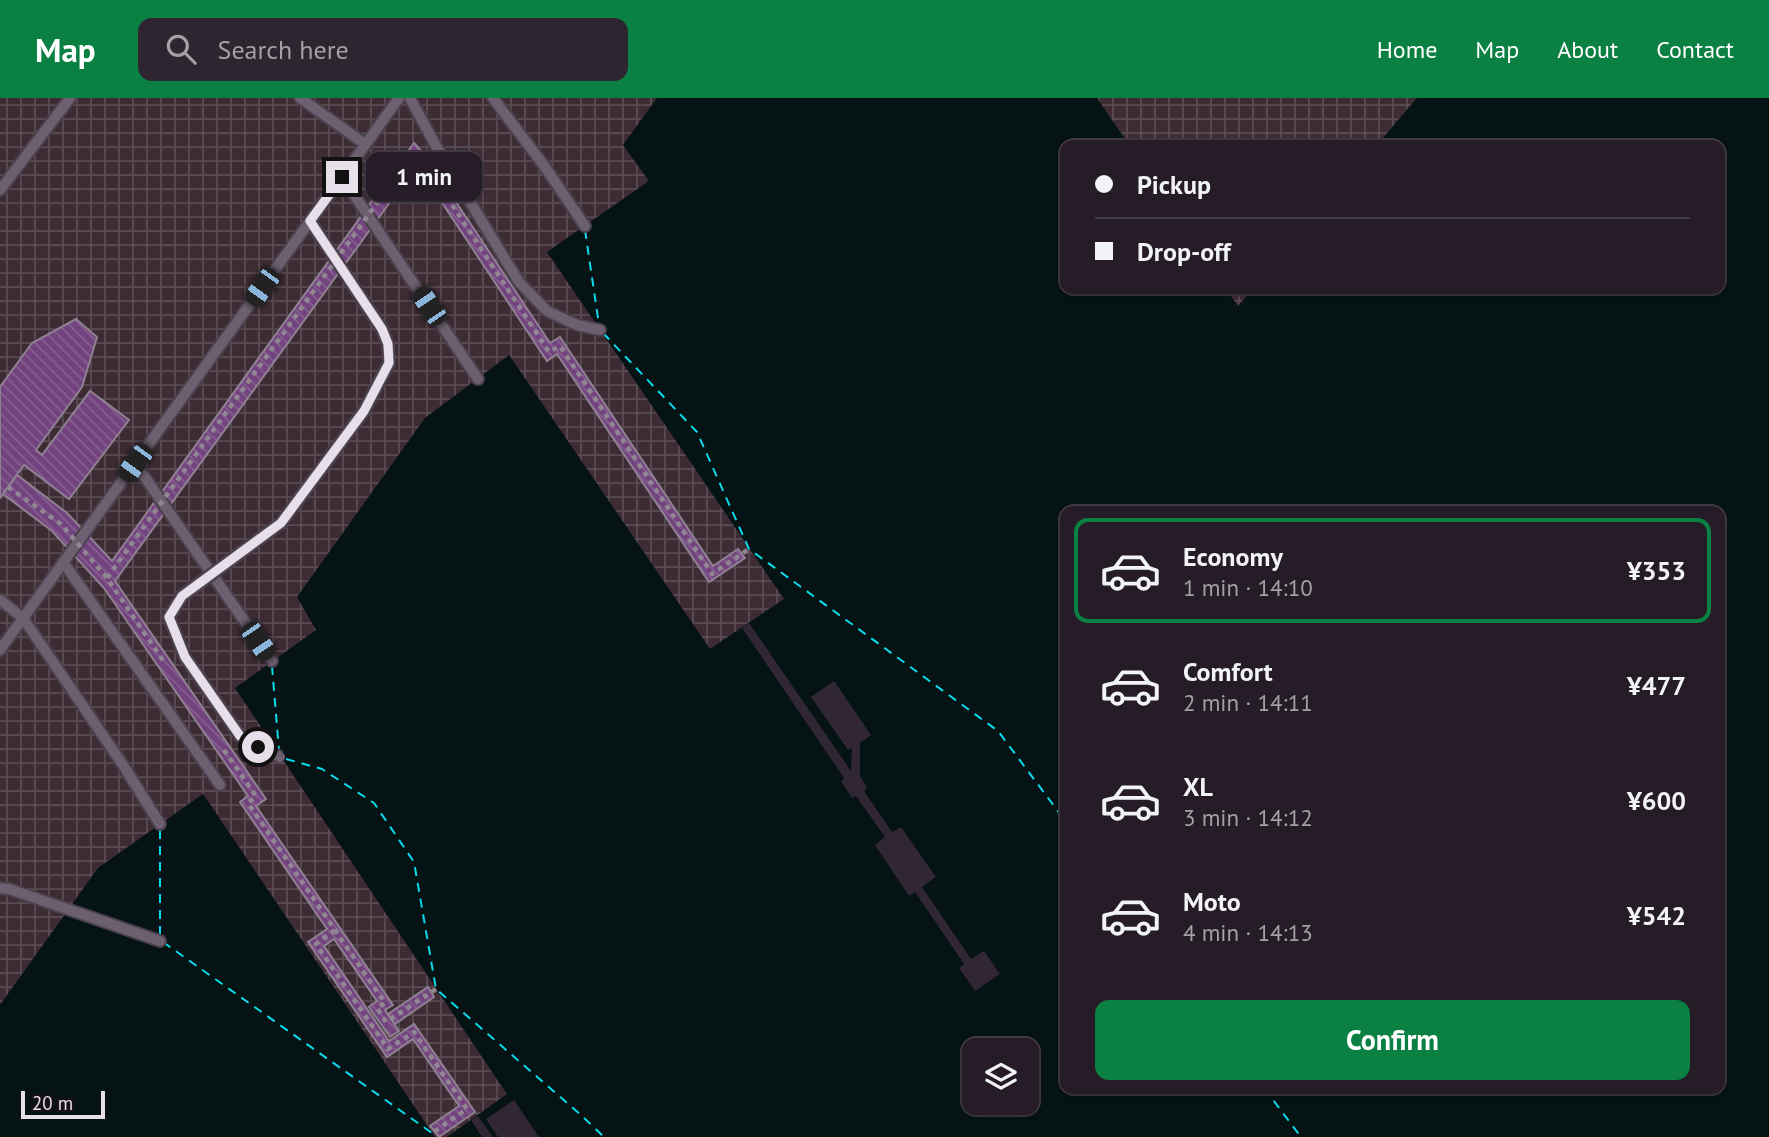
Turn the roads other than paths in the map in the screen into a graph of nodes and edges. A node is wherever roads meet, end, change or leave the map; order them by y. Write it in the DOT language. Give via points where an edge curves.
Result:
graph roads {
  1 [pos="70,98"];
  2 [pos="300,98"];
  3 [pos="399,98"];
  4 [pos="410,98"];
  5 [pos="493,98"];
  6 [pos="365,144"];
  7 [pos="342,177"];
  8 [pos="0,190"];
  9 [pos="310,221"];
  10 [pos="585,226"];
  11 [pos="600,330"];
  12 [pos="478,379"];
  13 [pos="135,463"];
  14 [pos="63,562"];
  15 [pos="0,600"];
  16 [pos="23,618"];
  17 [pos="0,650"];
  18 [pos="272,661"];
  19 [pos="280,757"];
  20 [pos="220,785"];
  21 [pos="160,824"];
  22 [pos="0,888"];
  23 [pos="160,941"];
  1 -- 8 [label="lane"];
  2 -- 6 [label="lane"];
  3 -- 6 [label="lane"];
  4 -- 11 [label="lane" via="519,282 547,311 577,326"];
  5 -- 10 [label="lane"];
  6 -- 7 [label="lane"];
  7 -- 9 [label="lane"];
  7 -- 12 [label="lane"];
  9 -- 13 [label="lane"];
  9 -- 19 [label="lane, bridge" via="382,329 389,363 364,411 281,523 182,596 169,617 185,657 240,736"];
  13 -- 14 [label="lane"];
  13 -- 18 [label="lane"];
  14 -- 16 [label="lane"];
  14 -- 20 [label="lane"];
  15 -- 16 [label="lane"];
  16 -- 17 [label="lane"];
  16 -- 21 [label="lane"];
  22 -- 23 [label="lane"];
}
